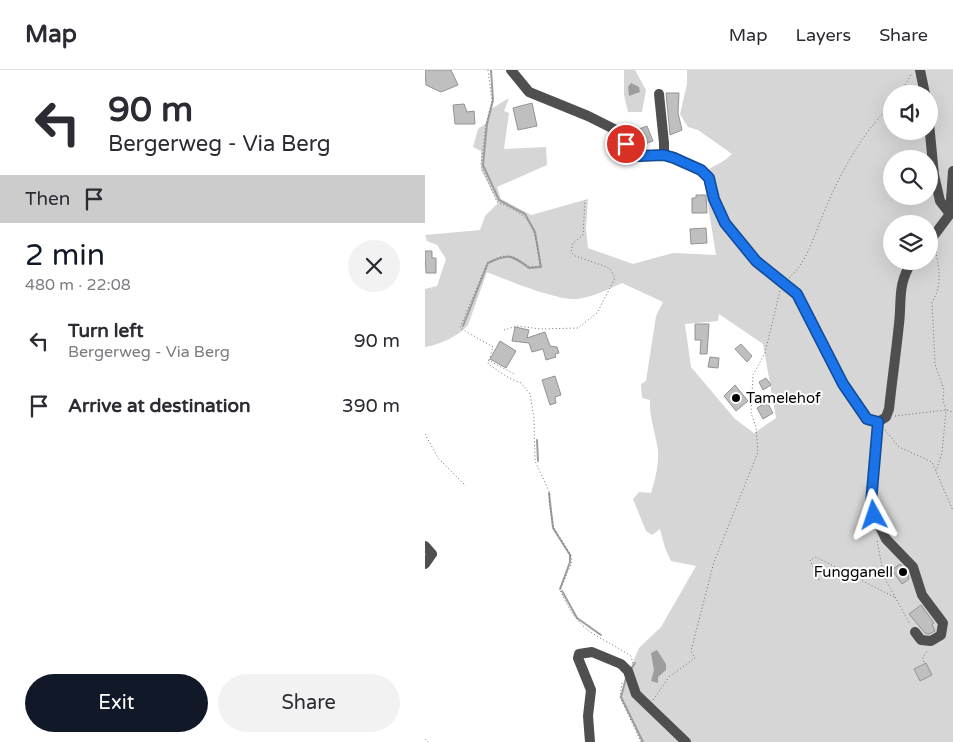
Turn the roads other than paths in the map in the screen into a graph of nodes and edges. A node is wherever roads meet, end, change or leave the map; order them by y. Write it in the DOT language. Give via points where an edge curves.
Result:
graph roads {
  1 [pos="511,70"];
  2 [pos="920,70"];
  3 [pos="923,85"];
  4 [pos="659,94"];
  5 [pos="931,140"];
  6 [pos="664,155"];
  7 [pos="953,172"];
  8 [pos="950,214"];
  9 [pos="938,234"];
  10 [pos="907,270"];
  11 [pos="878,422"];
  12 [pos="428,550"];
  13 [pos="425,564"];
  14 [pos="915,632"];
  15 [pos="590,742"];
  16 [pos="686,742"];
  1 -- 6 [label="street" via="529,92 616,130 639,156"];
  2 -- 3 [label="street"];
  4 -- 6 [label="street"];
  5 -- 8 [label="street" via="940,201"];
  6 -- 11 [label="street" via="701,170 709,178 714,199 729,230 756,261 797,294 843,384 867,419"];
  7 -- 8 [label="street"];
  8 -- 9 [label="street"];
  10 -- 11 [label="street" via="900,293 889,409 886,417"];
  11 -- 14 [label="street" via="871,503 878,525 894,550 913,567 922,595 941,618 943,629 935,639 925,641"];
  12 -- 13 [label="street"];
  15 -- 16 [label="street" via="591,690 579,654 593,652 621,664 628,671 636,694"];
}
